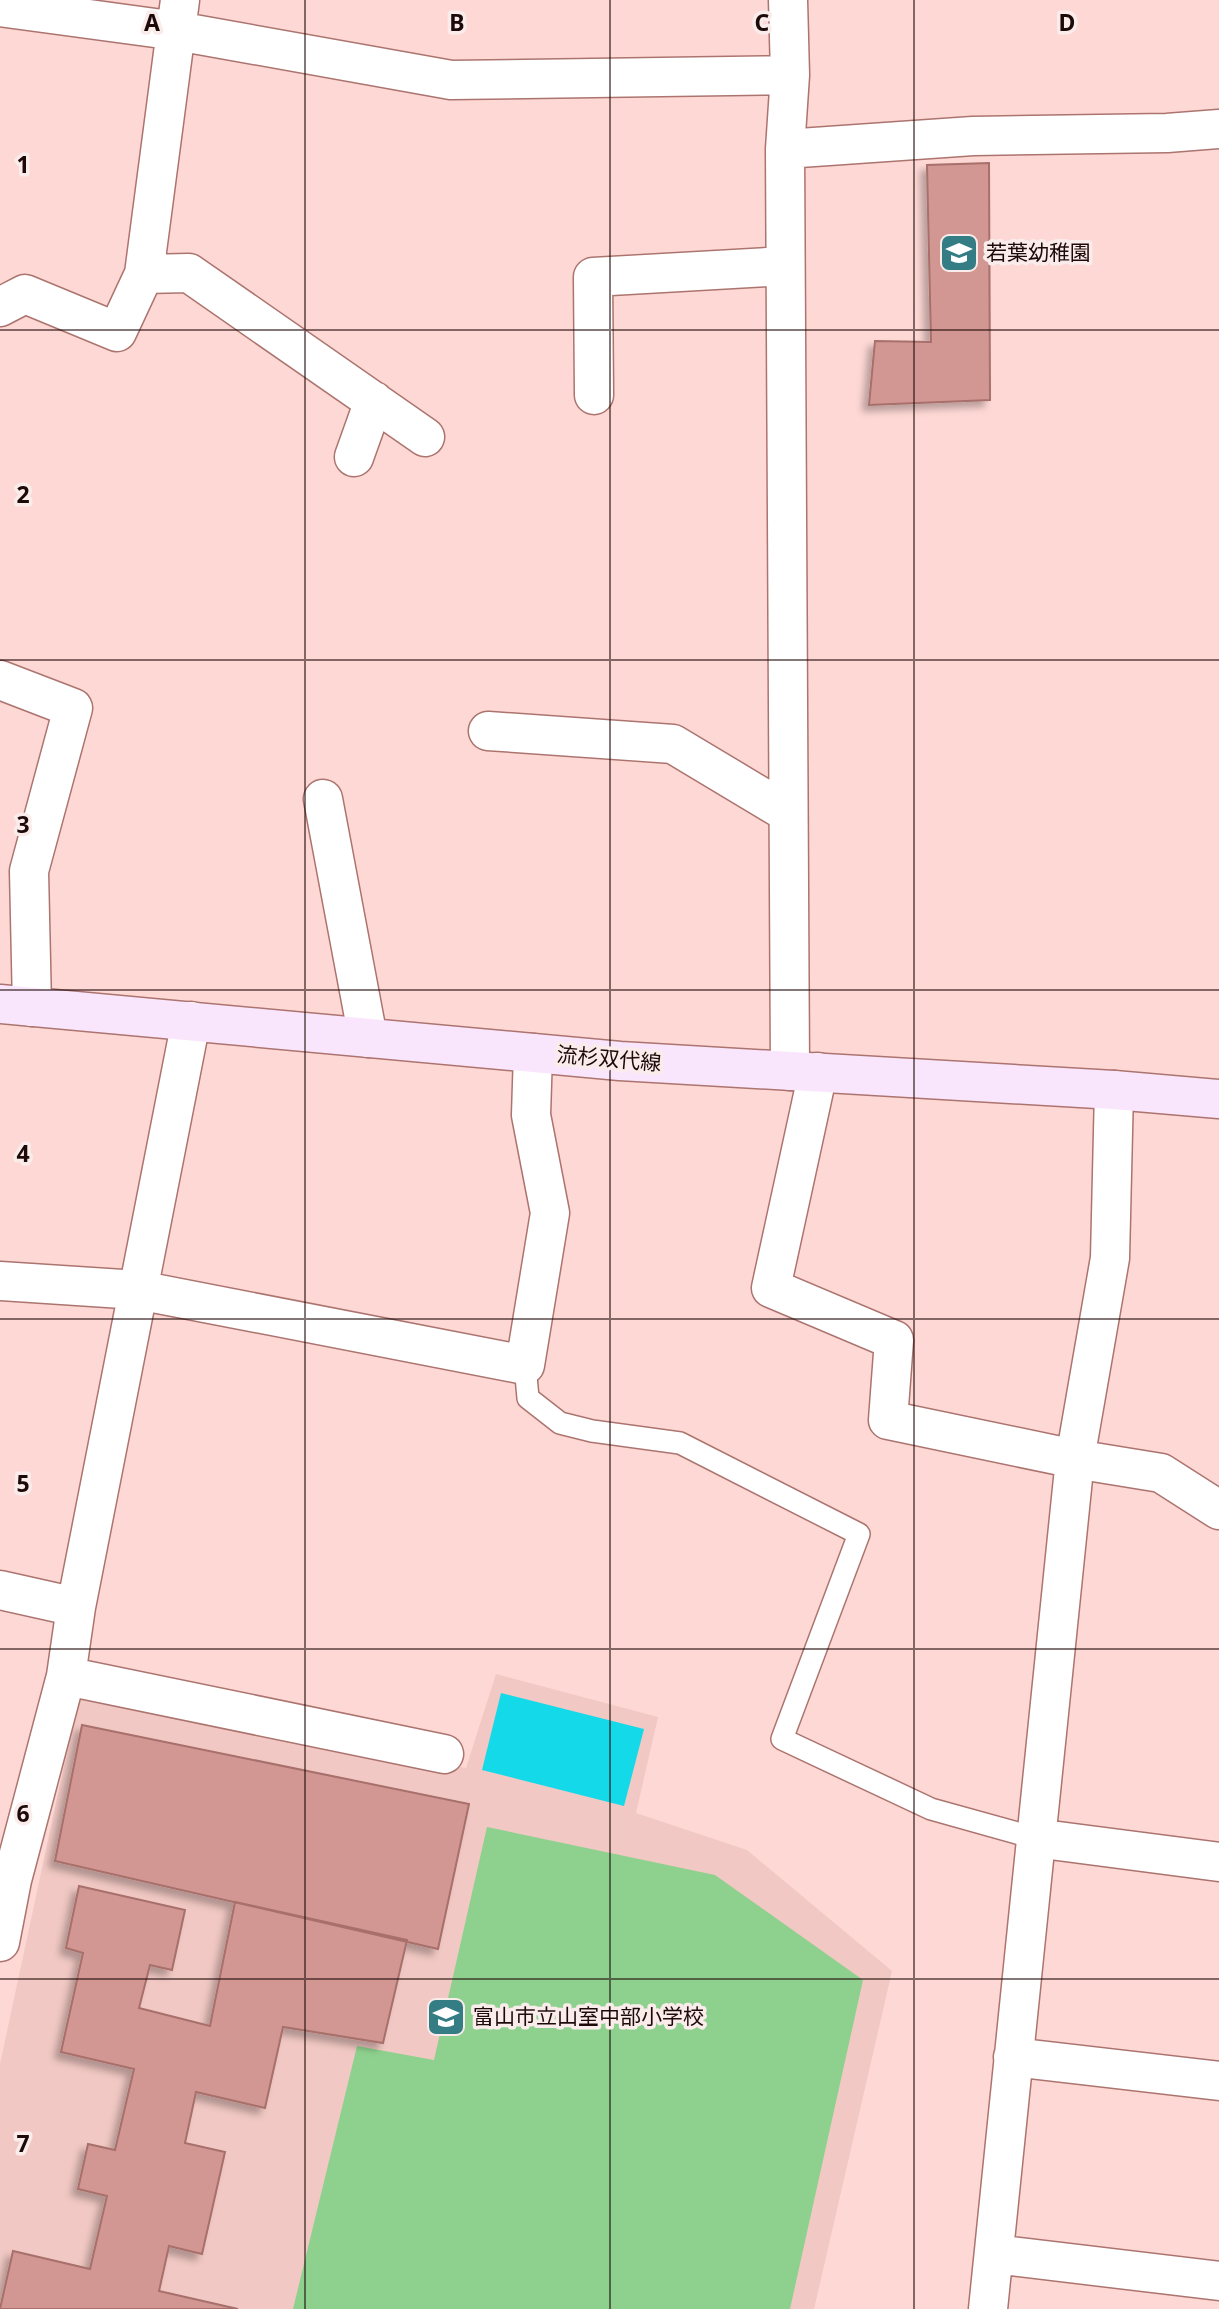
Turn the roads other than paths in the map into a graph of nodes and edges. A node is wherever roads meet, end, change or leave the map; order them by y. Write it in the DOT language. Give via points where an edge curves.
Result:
graph roads {
  1 [pos="788,0"];
  2 [pos="0,7"];
  3 [pos="178,15"];
  4 [pos="790,75"];
  5 [pos="1219,129"];
  6 [pos="785,149"];
  7 [pos="785,265"];
  8 [pos="144,274"];
  9 [pos="0,307"];
  10 [pos="594,395"];
  11 [pos="374,401"];
  12 [pos="425,437"];
  13 [pos="354,457"];
  14 [pos="0,680"];
  15 [pos="488,731"];
  16 [pos="323,799"];
  17 [pos="788,813"];
  18 [pos="16,1005"];
  19 [pos="191,1021"];
  20 [pos="368,1038"];
  21 [pos="533,1053"];
  22 [pos="804,1072"];
  23 [pos="1114,1090"];
  24 [pos="1219,1099"];
  25 [pos="0,1280"];
  26 [pos="138,1290"];
  27 [pos="525,1365"];
  28 [pos="1075,1459"];
  29 [pos="1219,1510"];
  30 [pos="0,1590"];
  31 [pos="76,1607"];
  32 [pos="66,1676"];
  33 [pos="444,1754"];
  34 [pos="1035,1838"];
  35 [pos="1219,1862"];
  36 [pos="6,1879"];
  37 [pos="0,1942"];
  38 [pos="1013,2057"];
  39 [pos="1219,2081"];
  40 [pos="994,2254"];
  41 [pos="1219,2281"];
  42 [pos="988,2309"];
  1 -- 4 [label="street"];
  2 -- 3 [label="street"];
  3 -- 4 [label="street" via="451,80"];
  3 -- 8 [label="street"];
  4 -- 6 [label="street"];
  5 -- 6 [label="street" via="973,136"];
  6 -- 7 [label="street"];
  7 -- 10 [label="street" via="593,277"];
  7 -- 17 [label="street"];
  8 -- 9 [label="street" via="117,332 25,294"];
  8 -- 11 [label="street" via="189,273"];
  11 -- 12 [label="street"];
  11 -- 13 [label="street"];
  14 -- 18 [label="street" via="74,708 29,871"];
  15 -- 17 [label="street" via="673,744"];
  16 -- 20 [label="street"];
  17 -- 22 [label="street"];
  18 -- 19 [label="main road, 流杉双代線"];
  19 -- 20 [label="main road, 流杉双代線"];
  19 -- 26 [label="street"];
  20 -- 21 [label="main road, 流杉双代線"];
  21 -- 22 [label="main road, 流杉双代線"];
  21 -- 27 [label="street" via="531,1115 550,1213"];
  22 -- 23 [label="main road, 流杉双代線"];
  22 -- 28 [label="street" via="771,1288 894,1340 888,1420"];
  23 -- 24 [label="main road, 流杉双代線"];
  23 -- 28 [label="street" via="1110,1258"];
  25 -- 26 [label="street"];
  26 -- 27 [label="street"];
  26 -- 31 [label="street"];
  27 -- 34 [label="lane" via="528,1398 560,1423 680,1443 859,1534 782,1739 931,1809"];
  28 -- 29 [label="street" via="1161,1474"];
  28 -- 34 [label="street"];
  30 -- 31 [label="street"];
  31 -- 32 [label="street"];
  32 -- 33 [label="street"];
  32 -- 36 [label="street"];
  34 -- 35 [label="street"];
  34 -- 38 [label="street"];
  36 -- 37 [label="street"];
  38 -- 39 [label="street"];
  38 -- 40 [label="street"];
  40 -- 41 [label="street"];
  40 -- 42 [label="street"];
}
